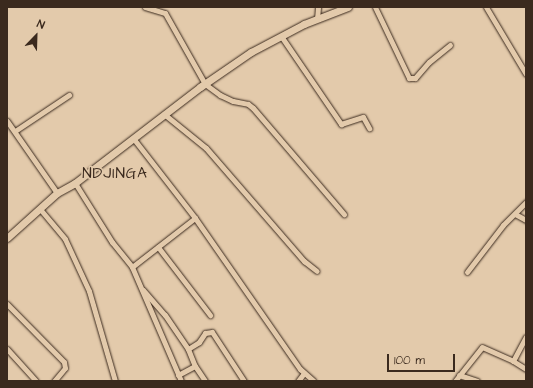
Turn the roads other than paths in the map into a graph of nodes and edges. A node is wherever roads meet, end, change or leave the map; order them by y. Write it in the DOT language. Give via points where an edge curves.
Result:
graph roads {
  1 [pos="145,7"];
  2 [pos="318,7"];
  3 [pos="348,7"];
  4 [pos="375,7"];
  5 [pos="486,7"];
  6 [pos="317,19"];
  7 [pos="282,36"];
  8 [pos="450,45"];
  9 [pos="526,74"];
  10 [pos="205,84"];
  11 [pos="68,95"];
  12 [pos="164,114"];
  13 [pos="7,121"];
  14 [pos="369,128"];
  15 [pos="15,131"];
  16 [pos="133,138"];
  17 [pos="74,184"];
  18 [pos="57,193"];
  19 [pos="526,202"];
  20 [pos="40,209"];
  21 [pos="344,214"];
  22 [pos="515,214"];
  23 [pos="195,218"];
  24 [pos="526,220"];
  25 [pos="7,238"];
  26 [pos="158,247"];
  27 [pos="132,267"];
  28 [pos="316,271"];
  29 [pos="467,272"];
  30 [pos="140,286"];
  31 [pos="7,304"];
  32 [pos="210,315"];
  33 [pos="526,337"];
  34 [pos="7,349"];
  35 [pos="188,349"];
  36 [pos="513,361"];
  37 [pos="195,366"];
  38 [pos="526,370"];
  39 [pos="304,373"];
  40 [pos="178,375"];
  41 [pos="459,375"];
  42 [pos="36,381"];
  43 [pos="54,381"];
  44 [pos="115,381"];
  45 [pos="181,381"];
  46 [pos="205,381"];
  47 [pos="244,381"];
  48 [pos="298,381"];
  49 [pos="314,381"];
  50 [pos="455,381"];
  51 [pos="477,381"];
  1 -- 10 [label="street" via="165,12"];
  2 -- 6 [label="street"];
  3 -- 6 [label="street"];
  4 -- 8 [label="street" via="409,78 415,78 429,62"];
  5 -- 9 [label="street"];
  6 -- 7 [label="street"];
  7 -- 10 [label="street" via="251,52"];
  7 -- 14 [label="street" via="341,124 363,117"];
  10 -- 12 [label="street"];
  10 -- 21 [label="street" via="233,101 244,102 254,108"];
  11 -- 15 [label="street"];
  12 -- 16 [label="street"];
  12 -- 28 [label="street" via="206,148 304,261"];
  13 -- 15 [label="street"];
  15 -- 18 [label="street"];
  16 -- 17 [label="street"];
  16 -- 23 [label="street"];
  17 -- 18 [label="street"];
  17 -- 27 [label="street" via="112,242"];
  18 -- 20 [label="street"];
  19 -- 22 [label="street"];
  20 -- 25 [label="street"];
  20 -- 44 [label="street" via="65,239 89,291"];
  22 -- 24 [label="street"];
  22 -- 29 [label="street" via="502,225"];
  23 -- 26 [label="street"];
  23 -- 39 [label="street" via="240,286"];
  26 -- 27 [label="street"];
  26 -- 32 [label="street"];
  27 -- 30 [label="street"];
  30 -- 35 [label="street" via="165,315"];
  30 -- 40 [label="street"];
  31 -- 43 [label="street" via="64,362 65,368"];
  33 -- 36 [label="street"];
  34 -- 42 [label="street"];
  35 -- 37 [label="street"];
  35 -- 47 [label="street" via="199,342 205,333 212,332"];
  36 -- 38 [label="street"];
  36 -- 41 [label="street" via="482,347"];
  37 -- 40 [label="street"];
  37 -- 46 [label="street"];
  39 -- 48 [label="street"];
  39 -- 49 [label="street"];
  40 -- 45 [label="street"];
  41 -- 50 [label="street"];
  41 -- 51 [label="street"];
}
